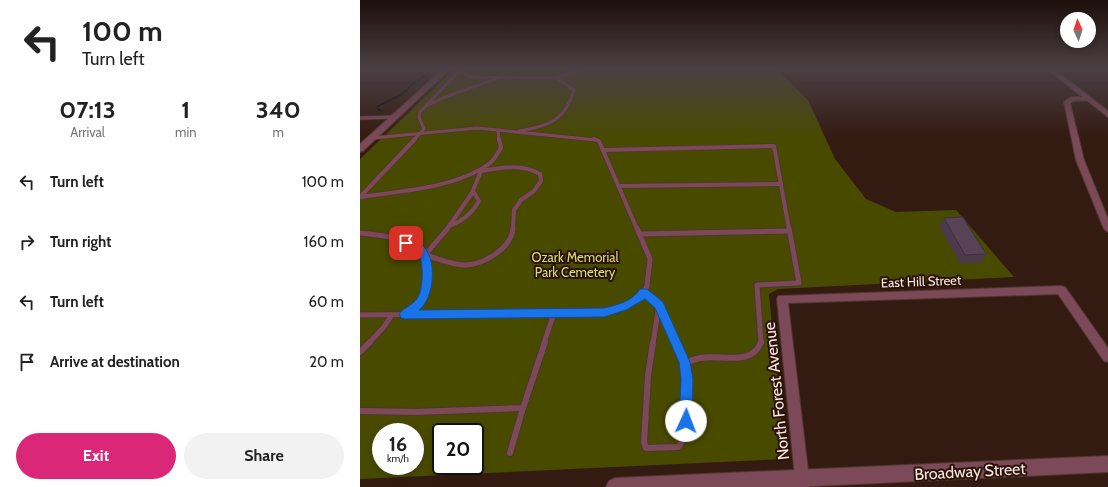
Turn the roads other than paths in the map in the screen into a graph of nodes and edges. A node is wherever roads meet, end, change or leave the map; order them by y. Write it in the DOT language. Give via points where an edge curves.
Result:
graph roads {
  1 [pos="422,92"];
  2 [pos="438,92"];
  3 [pos="460,92"];
  4 [pos="573,92"];
  5 [pos="1078,92"];
  6 [pos="1087,99"];
  7 [pos="422,108"];
  8 [pos="1108,115"];
  9 [pos="395,117"];
  10 [pos="360,118"];
  11 [pos="498,130"];
  12 [pos="511,132"];
  13 [pos="419,135"];
  14 [pos="373,138"];
  15 [pos="360,150"];
  16 [pos="603,150"];
  17 [pos="481,171"];
  18 [pos="781,184"];
  19 [pos="619,186"];
  20 [pos="473,191"];
  21 [pos="360,197"];
  22 [pos="449,226"];
  23 [pos="1108,230"];
  24 [pos="789,231"];
  25 [pos="360,233"];
  26 [pos="639,234"];
  27 [pos="424,254"];
  28 [pos="644,292"];
  29 [pos="782,299"];
  30 [pos="659,305"];
  31 [pos="554,313"];
  32 [pos="405,314"];
  33 [pos="360,315"];
  34 [pos="392,315"];
  35 [pos="360,352"];
  36 [pos="1108,357"];
  37 [pos="685,362"];
  38 [pos="523,408"];
  39 [pos="360,411"];
  40 [pos="510,454"];
  41 [pos="1108,464"];
  42 [pos="802,483"];
  43 [pos="616,487"];
  1 -- 9 [label="street"];
  2 -- 7 [label="lane"];
  3 -- 7 [label="lane"];
  4 -- 12 [label="lane" via="567,111 559,118 534,128"];
  5 -- 6 [label="street"];
  6 -- 8 [label="street"];
  6 -- 23 [label="street" via="1066,99 1080,160"];
  7 -- 13 [label="lane" via="419,117 424,129"];
  9 -- 10 [label="lane"];
  9 -- 14 [label="street"];
  11 -- 12 [label="lane"];
  11 -- 13 [label="lane" via="460,128"];
  11 -- 17 [label="lane" via="502,138 500,150"];
  12 -- 16 [label="lane" via="592,138 600,141"];
  13 -- 14 [label="lane"];
  13 -- 21 [label="lane"];
  14 -- 15 [label="street"];
  16 -- 18 [label="lane" via="774,146"];
  16 -- 19 [label="lane"];
  17 -- 20 [label="lane"];
  17 -- 21 [label="lane" via="450,182"];
  17 -- 27 [label="lane" via="523,167 540,174 541,181 534,191 521,200 514,210 513,232 509,243 498,253 465,265"];
  18 -- 19 [label="lane"];
  18 -- 24 [label="lane"];
  19 -- 26 [label="lane"];
  20 -- 22 [label="lane"];
  20 -- 22 [label="lane" via="479,201 471,215"];
  22 -- 27 [label="lane"];
  24 -- 26 [label="lane"];
  24 -- 37 [label="lane" via="799,283 758,285 761,343 756,352 748,357 700,358"];
  25 -- 27 [label="lane" via="417,246"];
  26 -- 28 [label="lane" via="650,259"];
  27 -- 32 [label="lane" via="427,272 425,296 420,304"];
  28 -- 30 [label="lane"];
  28 -- 31 [label="lane" via="640,298 623,307 604,312"];
  29 -- 36 [label="street, East Hill Street" via="1061,290"];
  29 -- 42 [label="street, North Forest Avenue"];
  30 -- 37 [label="lane"];
  30 -- 37 [label="lane" via="648,376 644,442 646,448 678,447 684,440 687,379"];
  31 -- 32 [label="lane"];
  31 -- 38 [label="lane"];
  32 -- 34 [label="lane"];
  33 -- 34 [label="lane"];
  34 -- 35 [label="lane"];
  38 -- 39 [label="lane" via="415,412"];
  38 -- 40 [label="lane"];
  41 -- 42 [label="street, Broadway Street"];
  42 -- 43 [label="street, Broadway Street"];
}
